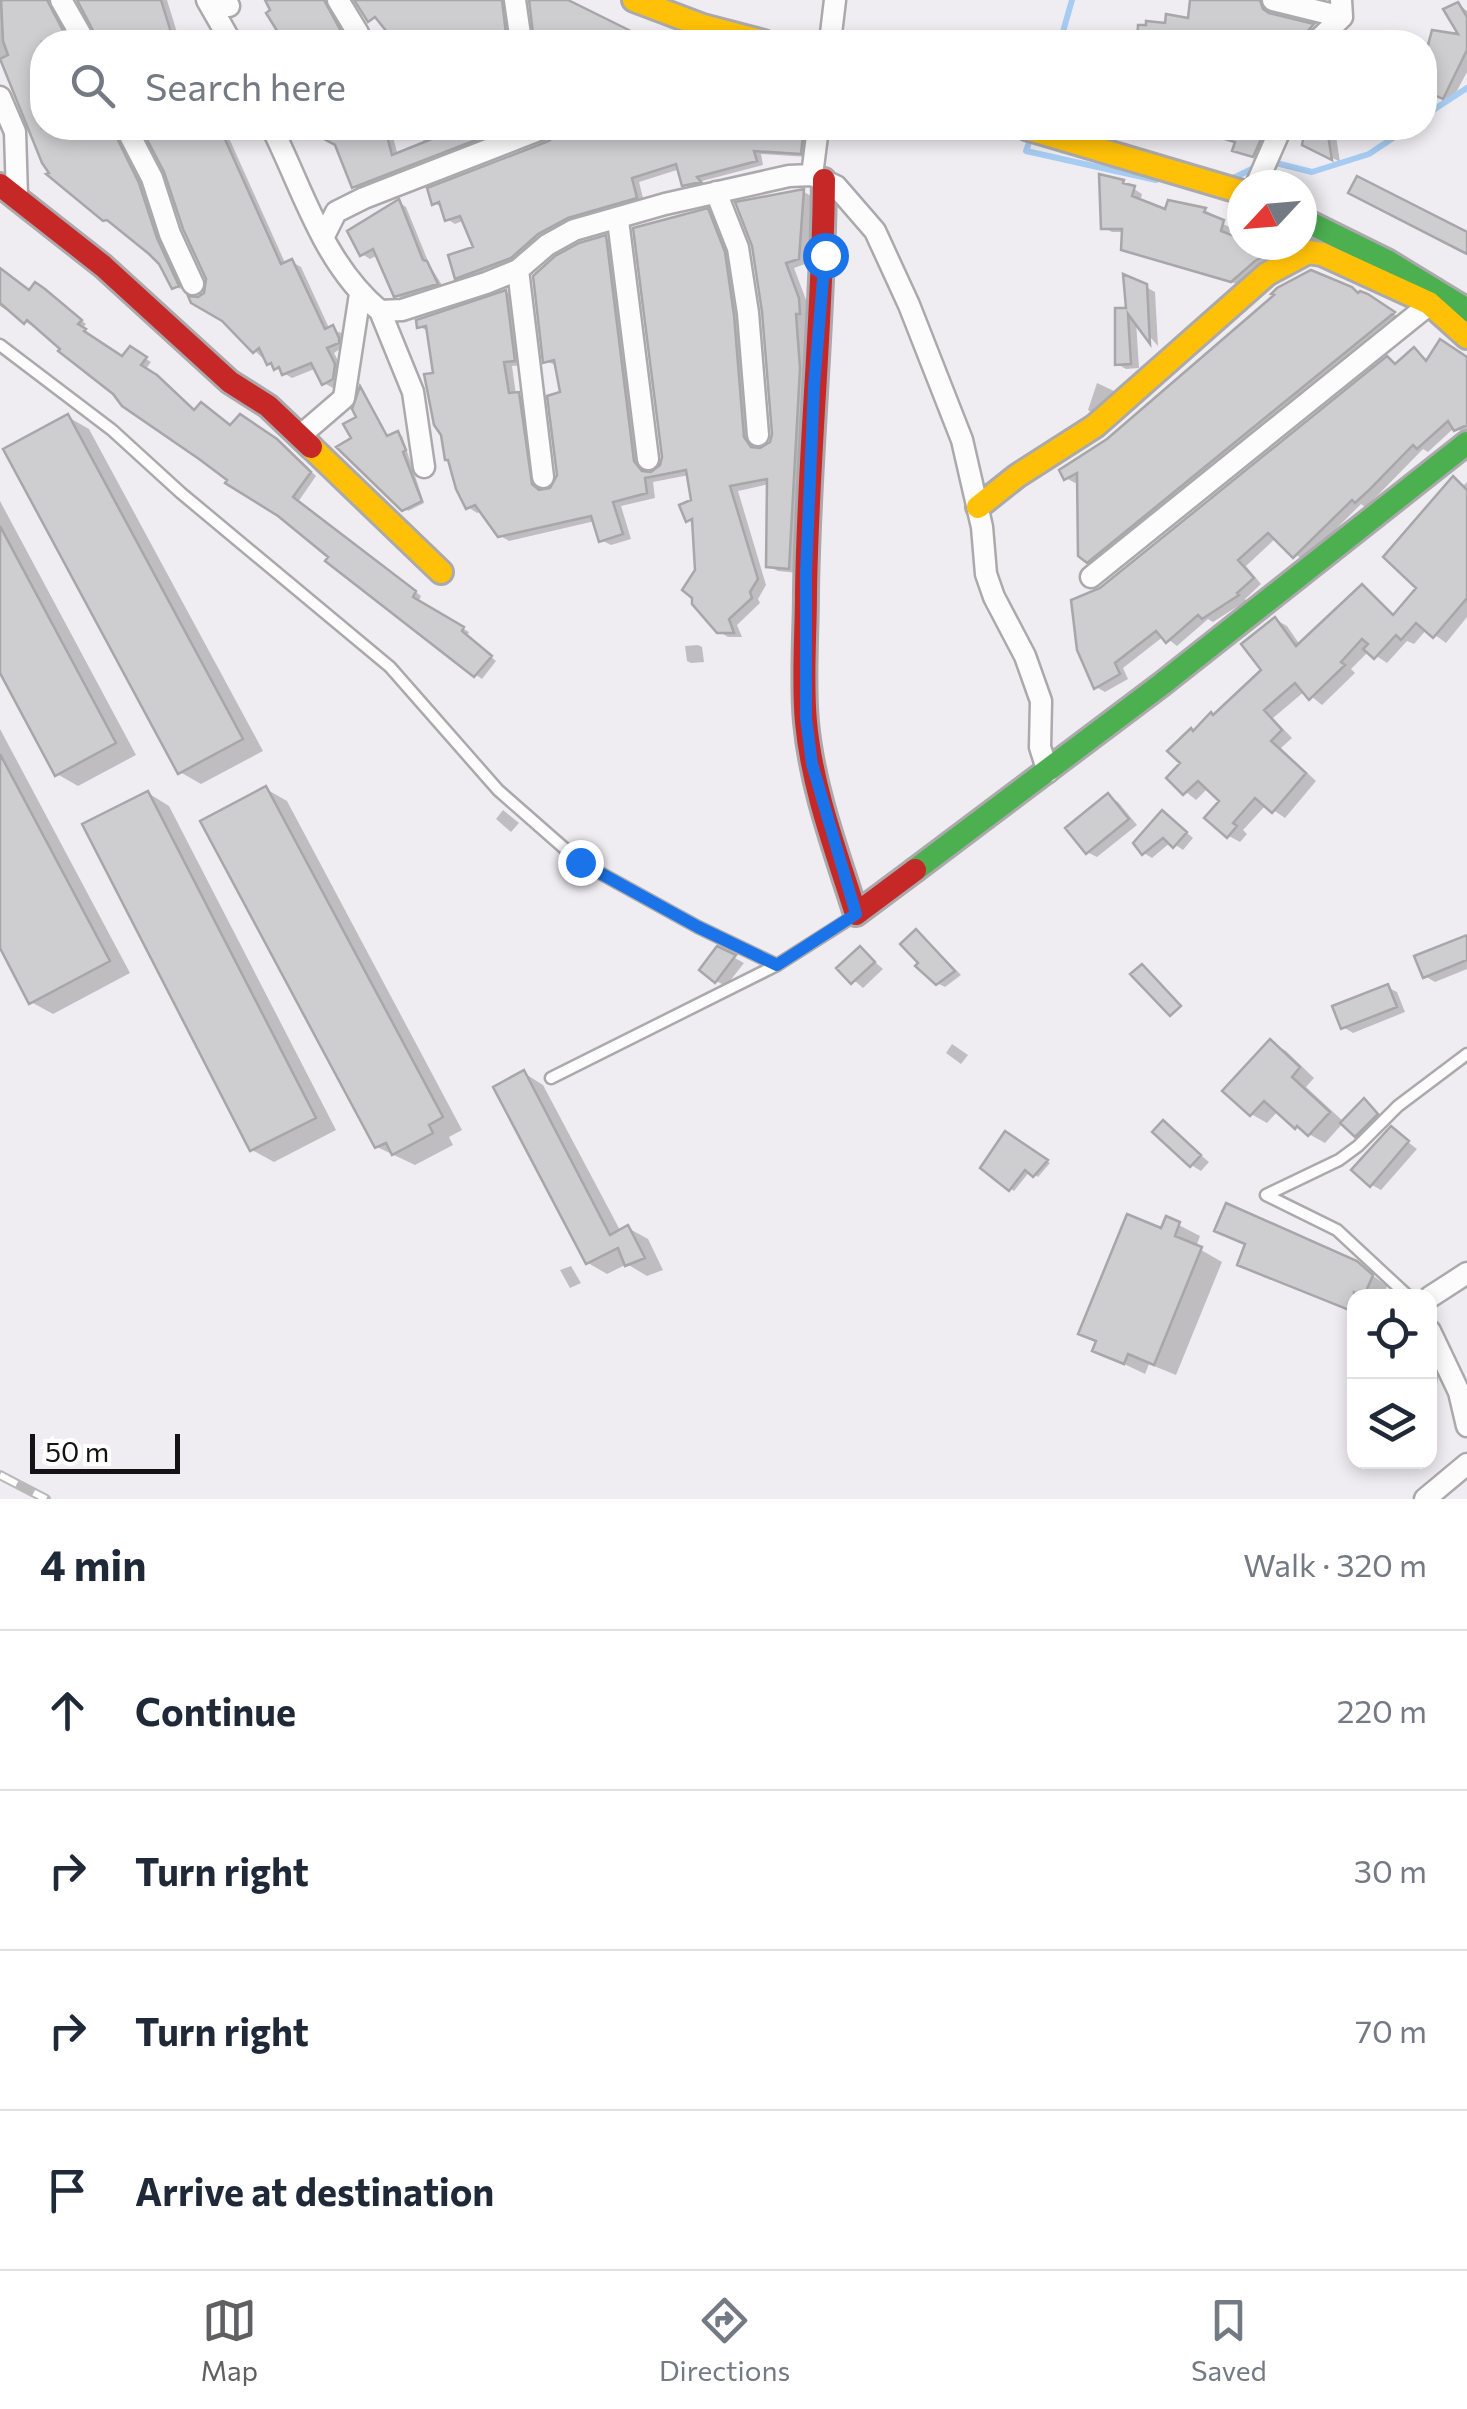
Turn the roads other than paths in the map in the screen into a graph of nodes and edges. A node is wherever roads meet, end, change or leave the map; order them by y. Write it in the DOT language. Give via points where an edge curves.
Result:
graph roads {
  1 [pos="61,0"];
  2 [pos="207,0"];
  3 [pos="338,0"];
  4 [pos="515,0"];
  5 [pos="634,0"];
  6 [pos="835,0"];
  7 [pos="1273,0"];
  8 [pos="1341,8"];
  9 [pos="78,30"];
  10 [pos="223,30"];
  11 [pos="356,30"];
  12 [pos="519,30"];
  13 [pos="718,30"];
  14 [pos="831,30"];
  15 [pos="1325,30"];
  16 [pos="0,97"];
  17 [pos="132,140"];
  18 [pos="282,140"];
  19 [pos="515,140"];
  20 [pos="818,140"];
  21 [pos="1067,140"];
  22 [pos="1277,140"];
  23 [pos="1263,170"];
  24 [pos="818,177"];
  25 [pos="1227,187"];
  26 [pos="8,191"];
  27 [pos="716,192"];
  28 [pos="618,220"];
  29 [pos="1317,226"];
  30 [pos="323,238"];
  31 [pos="518,270"];
  32 [pos="193,284"];
  33 [pos="360,294"];
  34 [pos="1436,299"];
  35 [pos="1467,310"];
  36 [pos="380,311"];
  37 [pos="1467,337"];
  38 [pos="0,345"];
  39 [pos="301,435"];
  40 [pos="758,435"];
  41 [pos="1467,443"];
  42 [pos="648,459"];
  43 [pos="424,467"];
  44 [pos="543,478"];
  45 [pos="978,507"];
  46 [pos="441,572"];
  47 [pos="1091,577"];
  48 [pos="1048,772"];
  49 [pos="856,914"];
  50 [pos="777,965"];
  51 [pos="1467,1054"];
  52 [pos="551,1078"];
  53 [pos="1467,1274"];
  54 [pos="1401,1289"];
  55 [pos="1437,1293"];
  56 [pos="1437,1346"];
  57 [pos="1467,1426"];
  58 [pos="1467,1464"];
  59 [pos="1425,1499"];
  1 -- 9 [label="street"];
  2 -- 10 [label="street"];
  3 -- 11 [label="street"];
  4 -- 12 [label="street"];
  5 -- 13 [label="street"];
  6 -- 14 [label="street"];
  7 -- 8 [label="street"];
  8 -- 15 [label="street"];
  16 -- 26 [label="street" via="14,132"];
  17 -- 32 [label="street"];
  18 -- 30 [label="street"];
  19 -- 30 [label="street" via="336,212"];
  20 -- 24 [label="street"];
  21 -- 25 [label="street"];
  22 -- 23 [label="street"];
  24 -- 27 [label="street" via="762,180"];
  24 -- 45 [label="street" via="845,195 875,231 957,426"];
  24 -- 49 [label="street" via="825,255 806,572 806,718 812,764"];
  26 -- 39 [label="street"];
  27 -- 28 [label="street"];
  27 -- 40 [label="street" via="738,248"];
  28 -- 31 [label="street" via="561,236"];
  28 -- 42 [label="street"];
  29 -- 34 [label="street" via="1387,261"];
  30 -- 33 [label="street"];
  31 -- 36 [label="street" via="402,310"];
  31 -- 44 [label="street"];
  33 -- 36 [label="street"];
  33 -- 39 [label="street" via="344,398"];
  34 -- 35 [label="street"];
  34 -- 37 [label="street"];
  34 -- 45 [label="street" via="1308,252 1268,274 1095,426"];
  34 -- 47 [label="street"];
  36 -- 43 [label="street" via="413,392"];
  38 -- 50 [label="lane" via="112,430 390,667 498,790 580,862"];
  39 -- 46 [label="street"];
  41 -- 48 [label="street"];
  45 -- 48 [label="street" via="986,574 1040,701 1040,747"];
  48 -- 49 [label="street"];
  49 -- 50 [label="lane"];
  50 -- 52 [label="lane"];
  51 -- 54 [label="lane" via="1339,1160 1266,1195 1338,1230"];
  53 -- 55 [label="street"];
  56 -- 57 [label="street"];
  58 -- 59 [label="street"];
}
